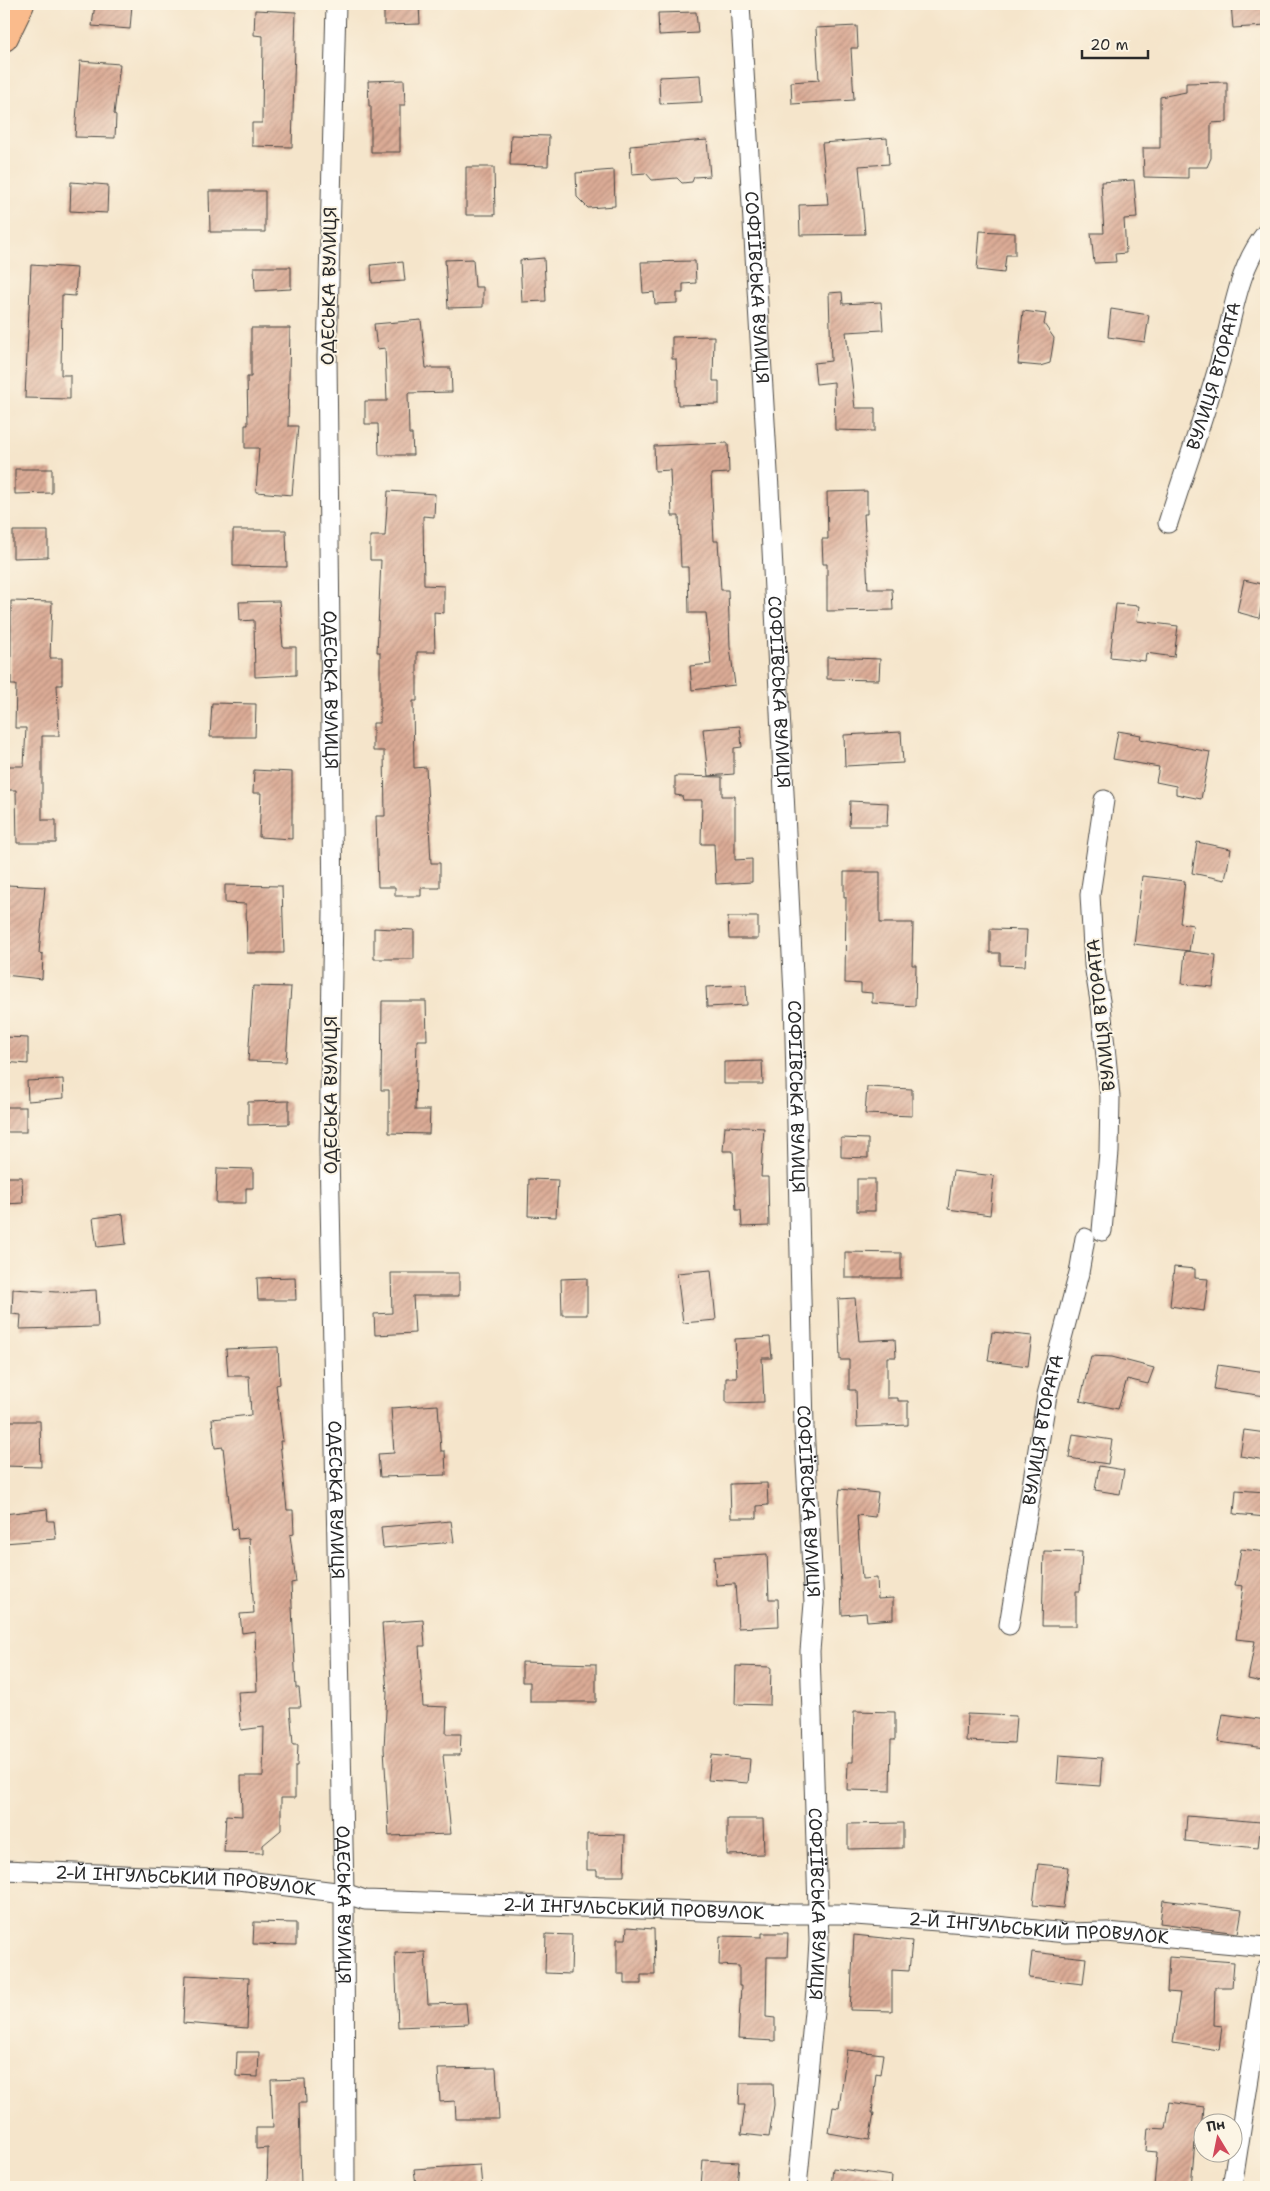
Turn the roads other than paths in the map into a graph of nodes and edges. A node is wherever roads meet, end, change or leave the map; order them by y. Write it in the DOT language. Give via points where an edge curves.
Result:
graph roads {
  1 [pos="20,4"];
  2 [pos="336,4"];
  3 [pos="740,4"];
  4 [pos="4,38"];
  5 [pos="1266,233"];
  6 [pos="1168,523"];
  7 [pos="1104,800"];
  8 [pos="1009,1625"];
  9 [pos="4,1870"];
  10 [pos="344,1893"];
  11 [pos="817,1914"];
  12 [pos="1266,1947"];
  13 [pos="1266,1970"];
  14 [pos="1264,2010"];
  15 [pos="344,2187"];
  16 [pos="797,2187"];
  17 [pos="1232,2187"];
  1 -- 4 [label="main road"];
  2 -- 10 [label="street, ОДЕСЬКА ВУЛИЦЯ" via="327,356 333,911 329,1151"];
  3 -- 11 [label="street, СОФІЇВСЬКА ВУЛИЦЯ" via="769,489 794,995 804,1427 814,1602 810,1651"];
  5 -- 6 [label="street, ВУЛИЦЯ ВТОРАТА" via="1243,270 1224,344"];
  7 -- 8 [label="street, ВУЛИЦЯ ВТОРАТА" via="1090,895 1094,965 1110,1097 1109,1152 1093,1235 1079,1273 1047,1395"];
  9 -- 10 [label="street, 2-Й ІНГУЛЬСЬКИЙ ПРОВУЛОК" via="239,1880"];
  10 -- 11 [label="street, 2-Й ІНГУЛЬСЬКИЙ ПРОВУЛОК" via="365,1900"];
  10 -- 15 [label="street, ОДЕСЬКА ВУЛИЦЯ"];
  11 -- 12 [label="street, 2-Й ІНГУЛЬСЬКИЙ ПРОВУЛОК" via="956,1922 1066,1933 1107,1932"];
  11 -- 16 [label="street, СОФІЇВСЬКА ВУЛИЦЯ" via="816,1991"];
  13 -- 14 [label="street"];
  14 -- 17 [label="street" via="1243,2107"];
}
